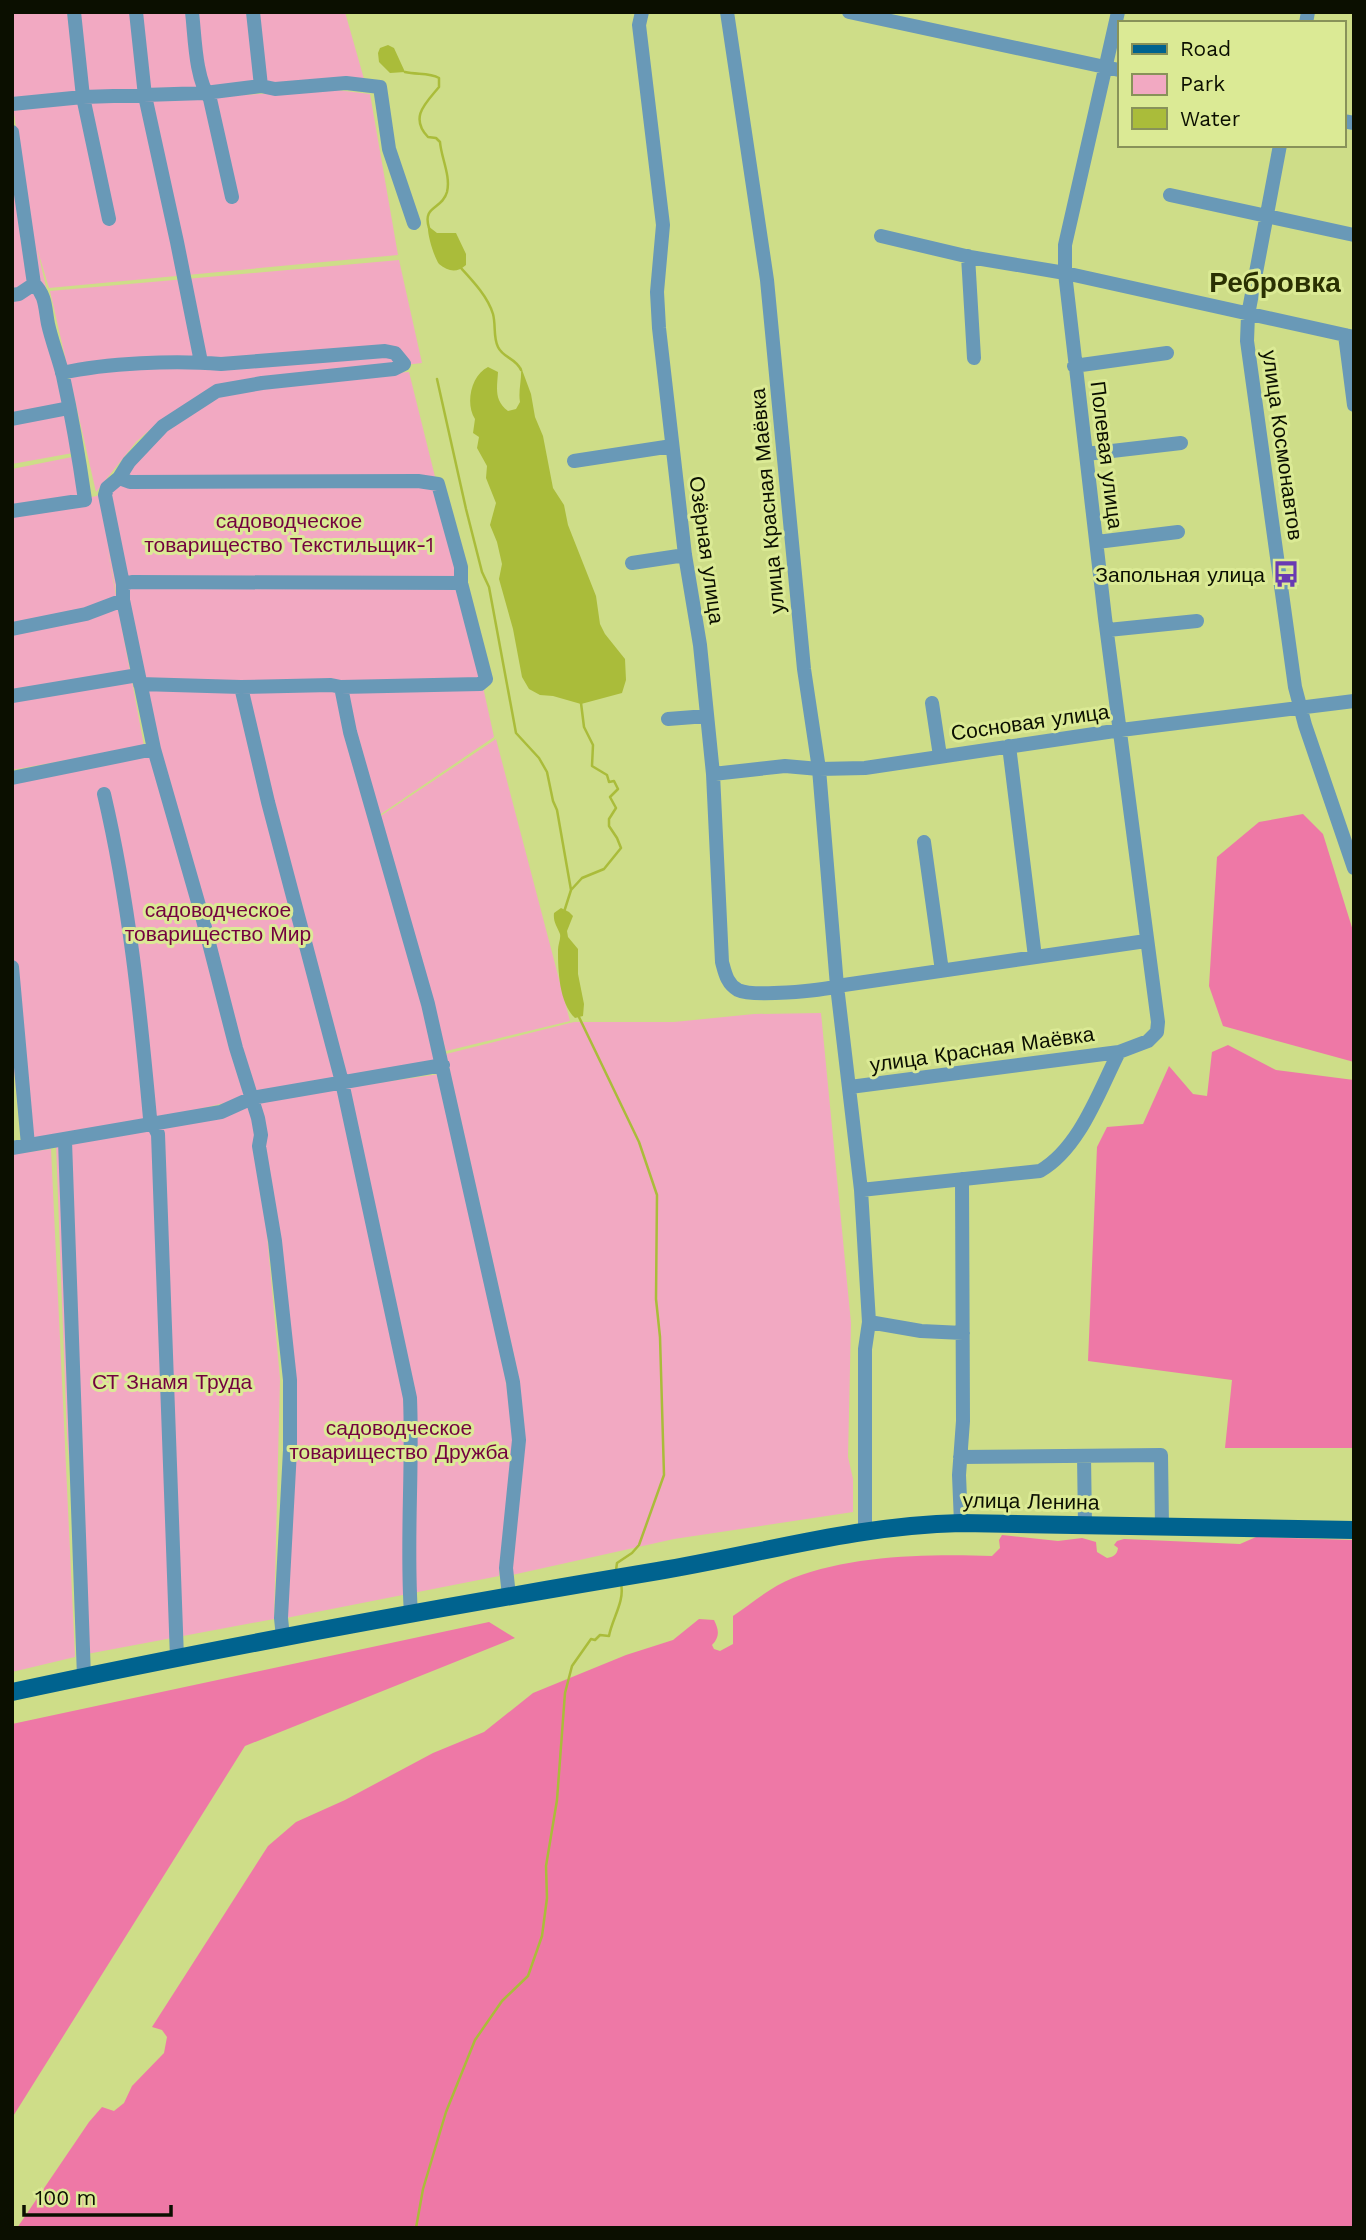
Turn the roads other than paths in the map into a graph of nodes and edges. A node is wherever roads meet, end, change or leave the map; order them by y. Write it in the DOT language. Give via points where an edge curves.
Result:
graph roads {
  1 [pos="74,12"];
  2 [pos="136,12"];
  3 [pos="192,12"];
  4 [pos="253,12"];
  5 [pos="642,12"];
  6 [pos="727,12"];
  7 [pos="849,12"];
  8 [pos="1118,12"];
  9 [pos="868,14"];
  10 [pos="1113,69"];
  11 [pos="261,86"];
  12 [pos="205,93"];
  13 [pos="145,96"];
  14 [pos="83,97"];
  15 [pos="12,104"];
  16 [pos="12,132"];
  17 [pos="1280,147"];
  18 [pos="1170,195"];
  19 [pos="16,197"];
  20 [pos="232,197"];
  21 [pos="1266,215"];
  22 [pos="109,219"];
  23 [pos="414,223"];
  24 [pos="1354,234"];
  25 [pos="881,236"];
  26 [pos="968,256"];
  27 [pos="1065,273"];
  28 [pos="34,284"];
  29 [pos="12,295"];
  30 [pos="1248,315"];
  31 [pos="1349,336"];
  32 [pos="1167,353"];
  33 [pos="974,358"];
  34 [pos="201,362"];
  35 [pos="1074,366"];
  36 [pos="62,373"];
  37 [pos="1354,405"];
  38 [pos="69,408"];
  39 [pos="12,419"];
  40 [pos="1181,443"];
  41 [pos="672,446"];
  42 [pos="1086,454"];
  43 [pos="574,461"];
  44 [pos="119,478"];
  45 [pos="12,511"];
  46 [pos="1178,532"];
  47 [pos="1097,542"];
  48 [pos="685,555"];
  49 [pos="632,563"];
  50 [pos="461,583"];
  51 [pos="123,584"];
  52 [pos="123,600"];
  53 [pos="1197,621"];
  54 [pos="12,629"];
  55 [pos="1108,630"];
  56 [pos="139,679"];
  57 [pos="241,687"];
  58 [pos="341,687"];
  59 [pos="12,696"];
  60 [pos="1354,701"];
  61 [pos="932,703"];
  62 [pos="1300,708"];
  63 [pos="707,716"];
  64 [pos="668,719"];
  65 [pos="1121,730"];
  66 [pos="1009,746"];
  67 [pos="154,749"];
  68 [pos="940,756"];
  69 [pos="819,769"];
  70 [pos="713,774"];
  71 [pos="12,778"];
  72 [pos="104,794"];
  73 [pos="924,842"];
  74 [pos="1354,869"];
  75 [pos="1146,941"];
  76 [pos="1035,957"];
  77 [pos="12,967"];
  78 [pos="942,971"];
  79 [pos="837,986"];
  80 [pos="1157,1032"];
  81 [pos="1119,1052"];
  82 [pos="443,1065"];
  83 [pos="342,1082"];
  84 [pos="850,1087"];
  85 [pos="252,1098"];
  86 [pos="154,1125"];
  87 [pos="65,1141"];
  88 [pos="28,1145"];
  89 [pos="12,1148"];
  90 [pos="962,1179"];
  91 [pos="861,1190"];
  92 [pos="869,1322"];
  93 [pos="963,1333"];
  94 [pos="1084,1455"];
  95 [pos="960,1457"];
  96 [pos="961,1522"];
  97 [pos="1084,1525"];
  98 [pos="1162,1526"];
  99 [pos="865,1530"];
  100 [pos="1354,1530"];
  101 [pos="509,1596"];
  102 [pos="411,1614"];
  103 [pos="284,1637"];
  104 [pos="177,1658"];
  105 [pos="84,1677"];
  106 [pos="12,1692"];
  1 -- 14 [label="street"];
  2 -- 13 [label="street"];
  3 -- 12 [label="street"];
  4 -- 11 [label="street"];
  5 -- 41 [label="street, Озёрная улица" via="639,25 663,225 657,292"];
  6 -- 69 [label="street, улица Красная Маёвка" via="766,280 804,669"];
  7 -- 9 [label="street"];
  8 -- 10 [label="street, Полевая улица"];
  9 -- 10 [label="street"];
  10 -- 27 [label="street, Полевая улица" via="1065,245"];
  11 -- 12 [label="street"];
  11 -- 23 [label="street" via="346,83 380,87 389,149"];
  12 -- 13 [label="street"];
  12 -- 20 [label="street"];
  13 -- 14 [label="street"];
  13 -- 34 [label="street"];
  14 -- 15 [label="street"];
  14 -- 22 [label="street"];
  16 -- 19 [label="street"];
  17 -- 21 [label="street, улица Космонавтов"];
  18 -- 21 [label="street"];
  19 -- 28 [label="street"];
  21 -- 24 [label="street"];
  21 -- 30 [label="street, улица Космонавтов"];
  25 -- 26 [label="street"];
  26 -- 27 [label="street"];
  26 -- 33 [label="street"];
  27 -- 30 [label="street"];
  27 -- 35 [label="street, Полевая улица"];
  28 -- 29 [label="street"];
  28 -- 36 [label="street" via="41,290"];
  30 -- 31 [label="street"];
  30 -- 62 [label="street, улица Космонавтов" via="1247,341"];
  31 -- 37 [label="street"];
  32 -- 35 [label="street"];
  34 -- 36 [label="street" via="87,367"];
  34 -- 44 [label="street" via="385,351 395,352 404,364 394,369 217,391 163,426"];
  35 -- 42 [label="street, Полевая улица"];
  36 -- 38 [label="street"];
  38 -- 39 [label="street"];
  38 -- 45 [label="street" via="85,500"];
  40 -- 42 [label="street"];
  41 -- 43 [label="street"];
  41 -- 48 [label="street, Озёрная улица"];
  42 -- 47 [label="street, Полевая улица"];
  44 -- 50 [label="street" via="130,482 434,482 461,567"];
  44 -- 51 [label="street" via="105,495"];
  46 -- 47 [label="street"];
  47 -- 55 [label="street, Полевая улица"];
  48 -- 49 [label="street"];
  48 -- 63 [label="street, Озёрная улица"];
  50 -- 51 [label="street"];
  50 -- 58 [label="street" via="484,682"];
  51 -- 52 [label="street"];
  52 -- 54 [label="street" via="86,614"];
  52 -- 56 [label="street"];
  53 -- 55 [label="street"];
  55 -- 65 [label="street, Полевая улица"];
  56 -- 57 [label="street"];
  56 -- 59 [label="street"];
  56 -- 67 [label="street"];
  57 -- 58 [label="street"];
  57 -- 83 [label="street"];
  58 -- 82 [label="street"];
  60 -- 62 [label="street, Сосновая улица"];
  61 -- 68 [label="street"];
  62 -- 65 [label="street, Сосновая улица"];
  62 -- 74 [label="street, улица Космонавтов"];
  63 -- 64 [label="street"];
  63 -- 70 [label="street, Озёрная улица"];
  65 -- 66 [label="street, Сосновая улица"];
  65 -- 75 [label="street, Полевая улица"];
  66 -- 68 [label="street, Сосновая улица"];
  66 -- 76 [label="street"];
  67 -- 71 [label="street"];
  67 -- 85 [label="street"];
  68 -- 69 [label="street, Сосновая улица" via="865,768"];
  69 -- 70 [label="street, Сосновая улица" via="785,766"];
  69 -- 79 [label="street, улица Красная Маёвка"];
  70 -- 79 [label="street, Озёрная улица" via="726,979 739,990 752,992"];
  72 -- 86 [label="street" via="116,845"];
  73 -- 78 [label="street"];
  75 -- 76 [label="street"];
  75 -- 80 [label="street, Полевая улица"];
  76 -- 78 [label="street"];
  77 -- 88 [label="street"];
  78 -- 79 [label="street"];
  79 -- 84 [label="street, улица Красная Маёвка"];
  80 -- 81 [label="street, улица Красная Маёвка" via="1148,1041"];
  81 -- 84 [label="street, улица Красная Маёвка"];
  81 -- 90 [label="street, улица Красная Маёвка" via="1080,1131 1052,1164 1040,1171"];
  82 -- 83 [label="street"];
  82 -- 101 [label="street" via="519,1420 506,1568"];
  83 -- 85 [label="street"];
  83 -- 102 [label="street" via="410,1398"];
  84 -- 91 [label="street, улица Красная Маёвка"];
  85 -- 86 [label="street" via="221,1112"];
  85 -- 103 [label="street" via="261,1135 290,1380"];
  86 -- 87 [label="street"];
  86 -- 104 [label="street" via="162,1224"];
  87 -- 88 [label="street"];
  87 -- 105 [label="street"];
  88 -- 89 [label="street"];
  90 -- 91 [label="street, улица Красная Маёвка"];
  90 -- 93 [label="street"];
  91 -- 92 [label="street, улица Красная Маёвка"];
  92 -- 93 [label="street"];
  92 -- 99 [label="street, улица Красная Маёвка"];
  93 -- 95 [label="street"];
  94 -- 95 [label="street"];
  94 -- 97 [label="street"];
  94 -- 98 [label="street" via="1161,1455"];
  95 -- 96 [label="street"];
  96 -- 97 [label="main road, улица Ленина"];
  96 -- 99 [label="main road, улица Ленина"];
  97 -- 98 [label="main road, улица Ленина"];
  98 -- 100 [label="main road, улица Ленина"];
  99 -- 101 [label="main road, улица Ленина"];
  101 -- 102 [label="main road, улица Ленина"];
  102 -- 103 [label="main road, улица Ленина"];
  103 -- 104 [label="main road, улица Ленина"];
  104 -- 105 [label="main road, улица Ленина"];
  105 -- 106 [label="main road, улица Ленина"];
}
